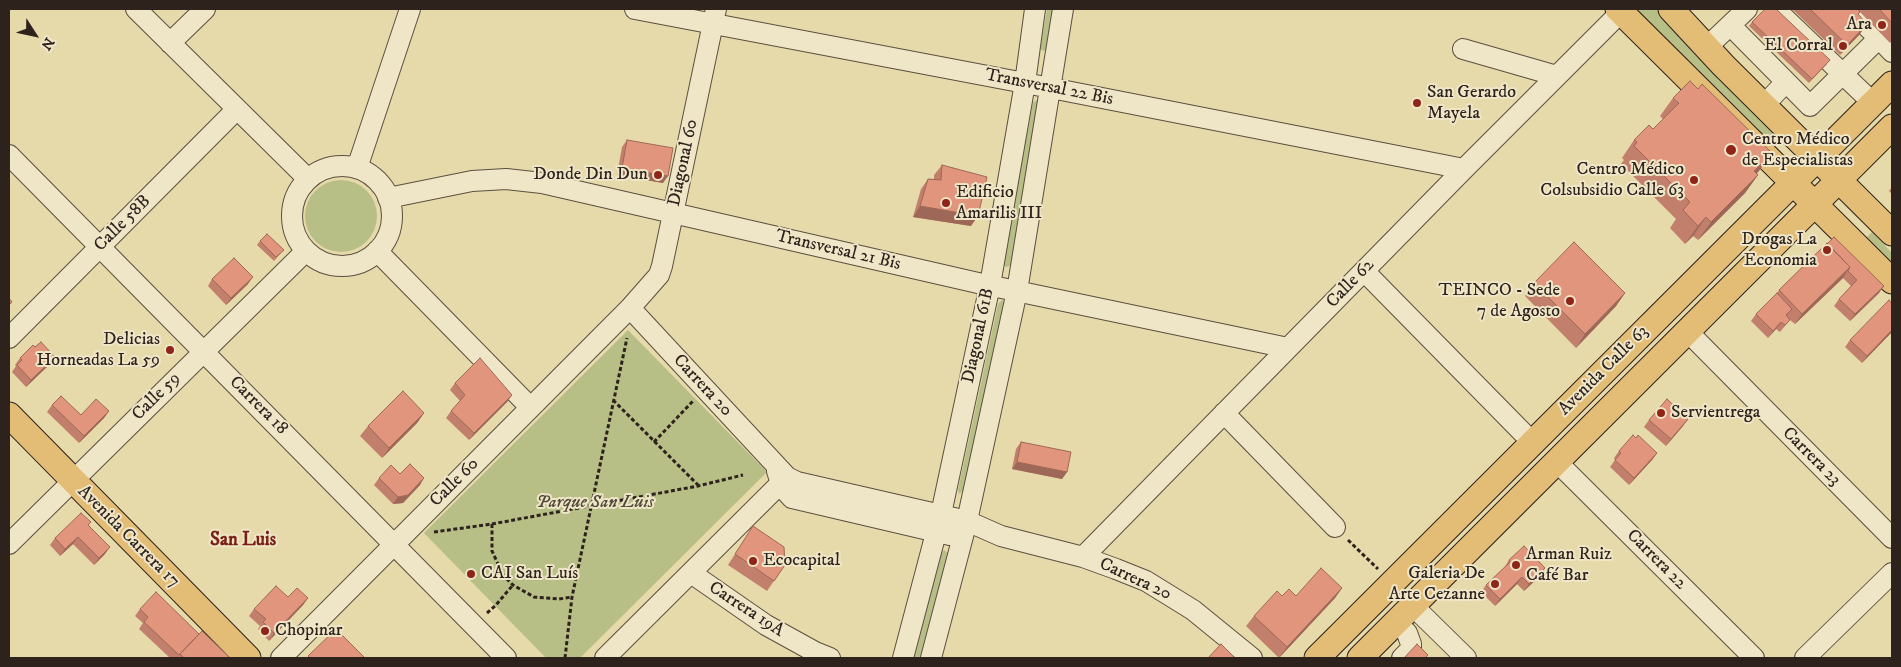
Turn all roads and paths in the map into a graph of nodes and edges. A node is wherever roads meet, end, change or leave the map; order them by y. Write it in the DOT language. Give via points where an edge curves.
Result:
graph roads {
  1 [pos="136,9"];
  2 [pos="205,9"];
  3 [pos="410,9"];
  4 [pos="634,9"];
  5 [pos="1035,9"];
  6 [pos="1063,9"];
  7 [pos="1672,9"];
  8 [pos="1747,9"];
  9 [pos="1775,9"];
  10 [pos="1849,9"];
  11 [pos="1620,10"];
  12 [pos="715,16"];
  13 [pos="1730,25"];
  14 [pos="170,43"];
  15 [pos="1886,45"];
  16 [pos="1706,47"];
  17 [pos="1463,49"];
  18 [pos="1843,74"];
  19 [pos="1557,76"];
  20 [pos="1786,82"];
  21 [pos="1025,83"];
  22 [pos="1892,84"];
  23 [pos="1051,88"];
  24 [pos="1873,103"];
  25 [pos="1764,105"];
  26 [pos="237,109"];
  27 [pos="1892,127"];
  28 [pos="9,155"];
  29 [pos="1817,158"];
  30 [pos="357,168"];
  31 [pos="1464,169"];
  32 [pos="308,179"];
  33 [pos="1839,180"];
  34 [pos="1793,181"];
  35 [pos="388,198"];
  36 [pos="1815,203"];
  37 [pos="673,214"];
  38 [pos="1892,233"];
  39 [pos="100,247"];
  40 [pos="306,251"];
  41 [pos="377,251"];
  42 [pos="1364,271"];
  43 [pos="1892,281"];
  44 [pos="990,285"];
  45 [pos="1017,291"];
  46 [pos="630,308"];
  47 [pos="1688,332"];
  48 [pos="9,338"];
  49 [pos="1288,348"];
  50 [pos="204,352"];
  51 [pos="705,389"];
  52 [pos="613,400"];
  53 [pos="530,407"];
  54 [pos="1224,414"];
  55 [pos="9,415"];
  56 [pos="654,442"];
  57 [pos="1533,443"];
  58 [pos="1557,462"];
  59 [pos="743,475"];
  60 [pos="781,475"];
  61 [pos="73,480"];
  62 [pos="698,486"];
  63 [pos="591,506"];
  64 [pos="939,523"];
  65 [pos="492,524"];
  66 [pos="1335,528"];
  67 [pos="965,530"];
  68 [pos="434,532"];
  69 [pos="1892,538"];
  70 [pos="9,544"];
  71 [pos="394,544"];
  72 [pos="1089,551"];
  73 [pos="691,573"];
  74 [pos="1892,573"];
  75 [pos="1392,583"];
  76 [pos="513,584"];
  77 [pos="572,597"];
  78 [pos="487,613"];
  79 [pos="1405,614"];
  80 [pos="248,658"];
  81 [pos="281,658"];
  82 [pos="506,658"];
  83 [pos="565,658"];
  84 [pos="605,658"];
  85 [pos="830,658"];
  86 [pos="903,658"];
  87 [pos="931,658"];
  88 [pos="1252,658"];
  89 [pos="1317,658"];
  90 [pos="1360,658"];
  91 [pos="1402,658"];
  92 [pos="1466,658"];
  93 [pos="1754,658"];
  94 [pos="1805,658"];
  1 -- 14 [label="street"];
  2 -- 14 [label="street"];
  3 -- 30 [label="street"];
  4 -- 12 [label="street, Transversal 22 Bis"];
  5 -- 21 [label="street, Diagonal 61B"];
  6 -- 23 [label="street, Diagonal 61B"];
  7 -- 16 [label="main road"];
  8 -- 13 [label="street"];
  9 -- 18 [label="street"];
  10 -- 15 [label="street"];
  11 -- 19 [label="street, Calle 62"];
  11 -- 34 [label="main road"];
  12 -- 21 [label="street, Transversal 22 Bis"];
  12 -- 37 [label="street, Diagonal 60"];
  13 -- 16 [label="street"];
  13 -- 20 [label="street"];
  14 -- 26 [label="street"];
  15 -- 18 [label="street"];
  16 -- 25 [label="main road"];
  17 -- 19 [label="street"];
  18 -- 20 [label="street" via="1810,106"];
  18 -- 24 [label="street"];
  19 -- 31 [label="street, Calle 62"];
  20 -- 25 [label="street"];
  21 -- 23 [label="street, Transversal 22 Bis"];
  21 -- 44 [label="street, Diagonal 61B"];
  22 -- 24 [label="main road, Avenida Calle 63"];
  23 -- 31 [label="street, Transversal 22 Bis"];
  23 -- 45 [label="street, Diagonal 61B"];
  24 -- 29 [label="main road, Avenida Calle 63"];
  25 -- 29 [label="main road"];
  26 -- 32 [label="street"];
  26 -- 39 [label="street, Calle 58B"];
  27 -- 33 [label="main road, Avenida Calle 63"];
  28 -- 39 [label="street, Carrera 18"];
  29 -- 33 [label="main road"];
  29 -- 34 [label="main road, Avenida Calle 63"];
  30 -- 32 [label="street" via="331,167"];
  30 -- 35 [label="street" via="376,180"];
  31 -- 42 [label="street, Calle 62"];
  32 -- 40 [label="street" via="295,198 292,220 294,232"];
  33 -- 36 [label="main road, Avenida Calle 63"];
  33 -- 38 [label="main road"];
  34 -- 36 [label="main road"];
  34 -- 57 [label="main road, Avenida Calle 63"];
  35 -- 37 [label="street, Transversal 21 Bis" via="472,180 506,179 542,183"];
  35 -- 41 [label="street" via="391,220 384,242"];
  36 -- 43 [label="main road"];
  36 -- 47 [label="main road, Avenida Calle 63"];
  37 -- 44 [label="street, Transversal 21 Bis"];
  37 -- 46 [label="street, Diagonal 60" via="659,274"];
  39 -- 48 [label="street, Calle 58B"];
  39 -- 50 [label="street, Carrera 18"];
  40 -- 41 [label="street" via="314,258 336,266 358,263"];
  40 -- 50 [label="street, Calle 59"];
  41 -- 53 [label="street"];
  42 -- 49 [label="street, Calle 62"];
  42 -- 57 [label="street"];
  44 -- 45 [label="street, Transversal 21 Bis"];
  44 -- 64 [label="street, Diagonal 61B"];
  45 -- 49 [label="street, Transversal 21 Bis"];
  45 -- 67 [label="street, Diagonal 61B"];
  46 -- 51 [label="street, Carrera 20"];
  46 -- 52 [label="path"];
  46 -- 53 [label="street, Calle 60"];
  47 -- 58 [label="main road, Avenida Calle 63"];
  47 -- 69 [label="street, Carrera 23"];
  49 -- 54 [label="street, Calle 62"];
  50 -- 61 [label="street, Calle 59"];
  50 -- 71 [label="street, Carrera 18"];
  51 -- 56 [label="path"];
  51 -- 60 [label="street, Carrera 20"];
  52 -- 56 [label="path"];
  52 -- 63 [label="path"];
  53 -- 71 [label="street, Calle 60"];
  54 -- 66 [label="street"];
  54 -- 72 [label="street, Calle 62"];
  55 -- 61 [label="main road, Avenida Carrera 17"];
  56 -- 62 [label="path"];
  57 -- 75 [label="main road, Avenida Calle 63"];
  58 -- 79 [label="main road, Avenida Calle 63"];
  58 -- 93 [label="street, Carrera 22"];
  59 -- 62 [label="path"];
  60 -- 64 [label="street, Carrera 20"];
  60 -- 73 [label="street"];
  61 -- 70 [label="street, Calle 59"];
  61 -- 80 [label="main road, Avenida Carrera 17"];
  62 -- 63 [label="path"];
  63 -- 65 [label="path"];
  63 -- 77 [label="path"];
  64 -- 67 [label="street, Carrera 20"];
  64 -- 86 [label="street, Diagonal 61B"];
  65 -- 68 [label="path"];
  65 -- 76 [label="path" via="492,551 504,575"];
  66 -- 75 [label="path"];
  67 -- 72 [label="street, Carrera 20"];
  67 -- 87 [label="street, Diagonal 61B"];
  71 -- 81 [label="street, Calle 60"];
  71 -- 82 [label="street, Carrera 18"];
  72 -- 88 [label="street, Carrera 20" via="1194,610"];
  73 -- 84 [label="street"];
  73 -- 85 [label="street, Carrera 19A" via="766,625"];
  74 -- 94 [label="street"];
  75 -- 89 [label="main road, Avenida Calle 63"];
  76 -- 77 [label="path" via="534,596"];
  76 -- 78 [label="path"];
  77 -- 83 [label="path"];
  79 -- 90 [label="main road, Avenida Calle 63"];
  79 -- 91 [label="street" via="1412,644"];
  79 -- 92 [label="street"];
}
